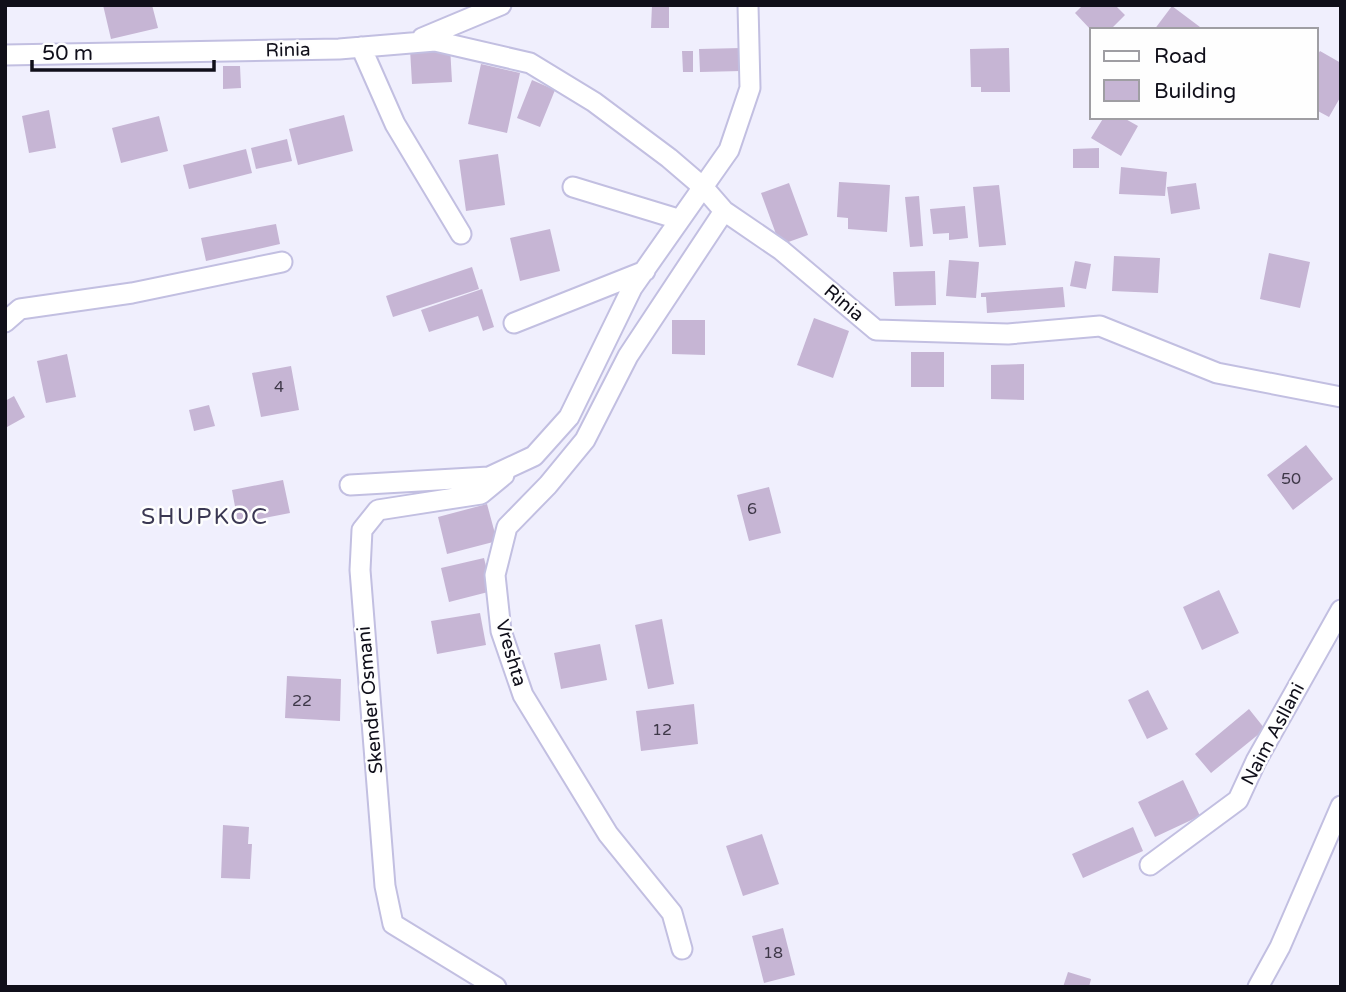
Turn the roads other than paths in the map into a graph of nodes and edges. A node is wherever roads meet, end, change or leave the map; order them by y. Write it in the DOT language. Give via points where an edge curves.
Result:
graph roads {
  1 [pos="501,5"];
  2 [pos="748,5"];
  3 [pos="411,43"];
  4 [pos="361,47"];
  5 [pos="5,54"];
  6 [pos="573,187"];
  7 [pos="704,188"];
  8 [pos="724,211"];
  9 [pos="678,219"];
  10 [pos="461,234"];
  11 [pos="282,262"];
  12 [pos="646,270"];
  13 [pos="5,322"];
  14 [pos="514,323"];
  15 [pos="1341,397"];
  16 [pos="516,465"];
  17 [pos="351,485"];
  18 [pos="1341,610"];
  19 [pos="1341,806"];
  20 [pos="1150,865"];
  21 [pos="682,949"];
  22 [pos="495,987"];
  23 [pos="1258,987"];
  1 -- 3 [label="street, Rinia"];
  2 -- 7 [label="street, Skender Osmani" via="750,89 729,150"];
  3 -- 4 [label="street, Rinia"];
  3 -- 7 [label="street, Rinia" via="435,41 530,63 594,102"];
  4 -- 5 [label="street, Rinia"];
  4 -- 10 [label="street" via="396,124"];
  6 -- 9 [label="street"];
  7 -- 8 [label="street, Rinia"];
  7 -- 9 [label="street, Skender Osmani"];
  8 -- 15 [label="street, Rinia" via="781,250 876,330 1008,334 1100,326 1217,373"];
  8 -- 21 [label="street, Vreshta" via="628,356 585,440 507,527 495,575 501,631 523,695 608,834 672,913"];
  9 -- 12 [label="street, Skender Osmani"];
  11 -- 13 [label="street" via="132,293 20,309"];
  12 -- 14 [label="street"];
  12 -- 16 [label="street, Skender Osmani" via="632,288 569,417 534,456"];
  16 -- 17 [label="street, Skender Osmani" via="489,477"];
  16 -- 22 [label="street, Skender Osmani" via="481,494 378,510 362,530 359,570 385,886 393,924"];
  18 -- 20 [label="street, Naim Asllani" via="1238,800"];
  19 -- 23 [label="street"];
}
